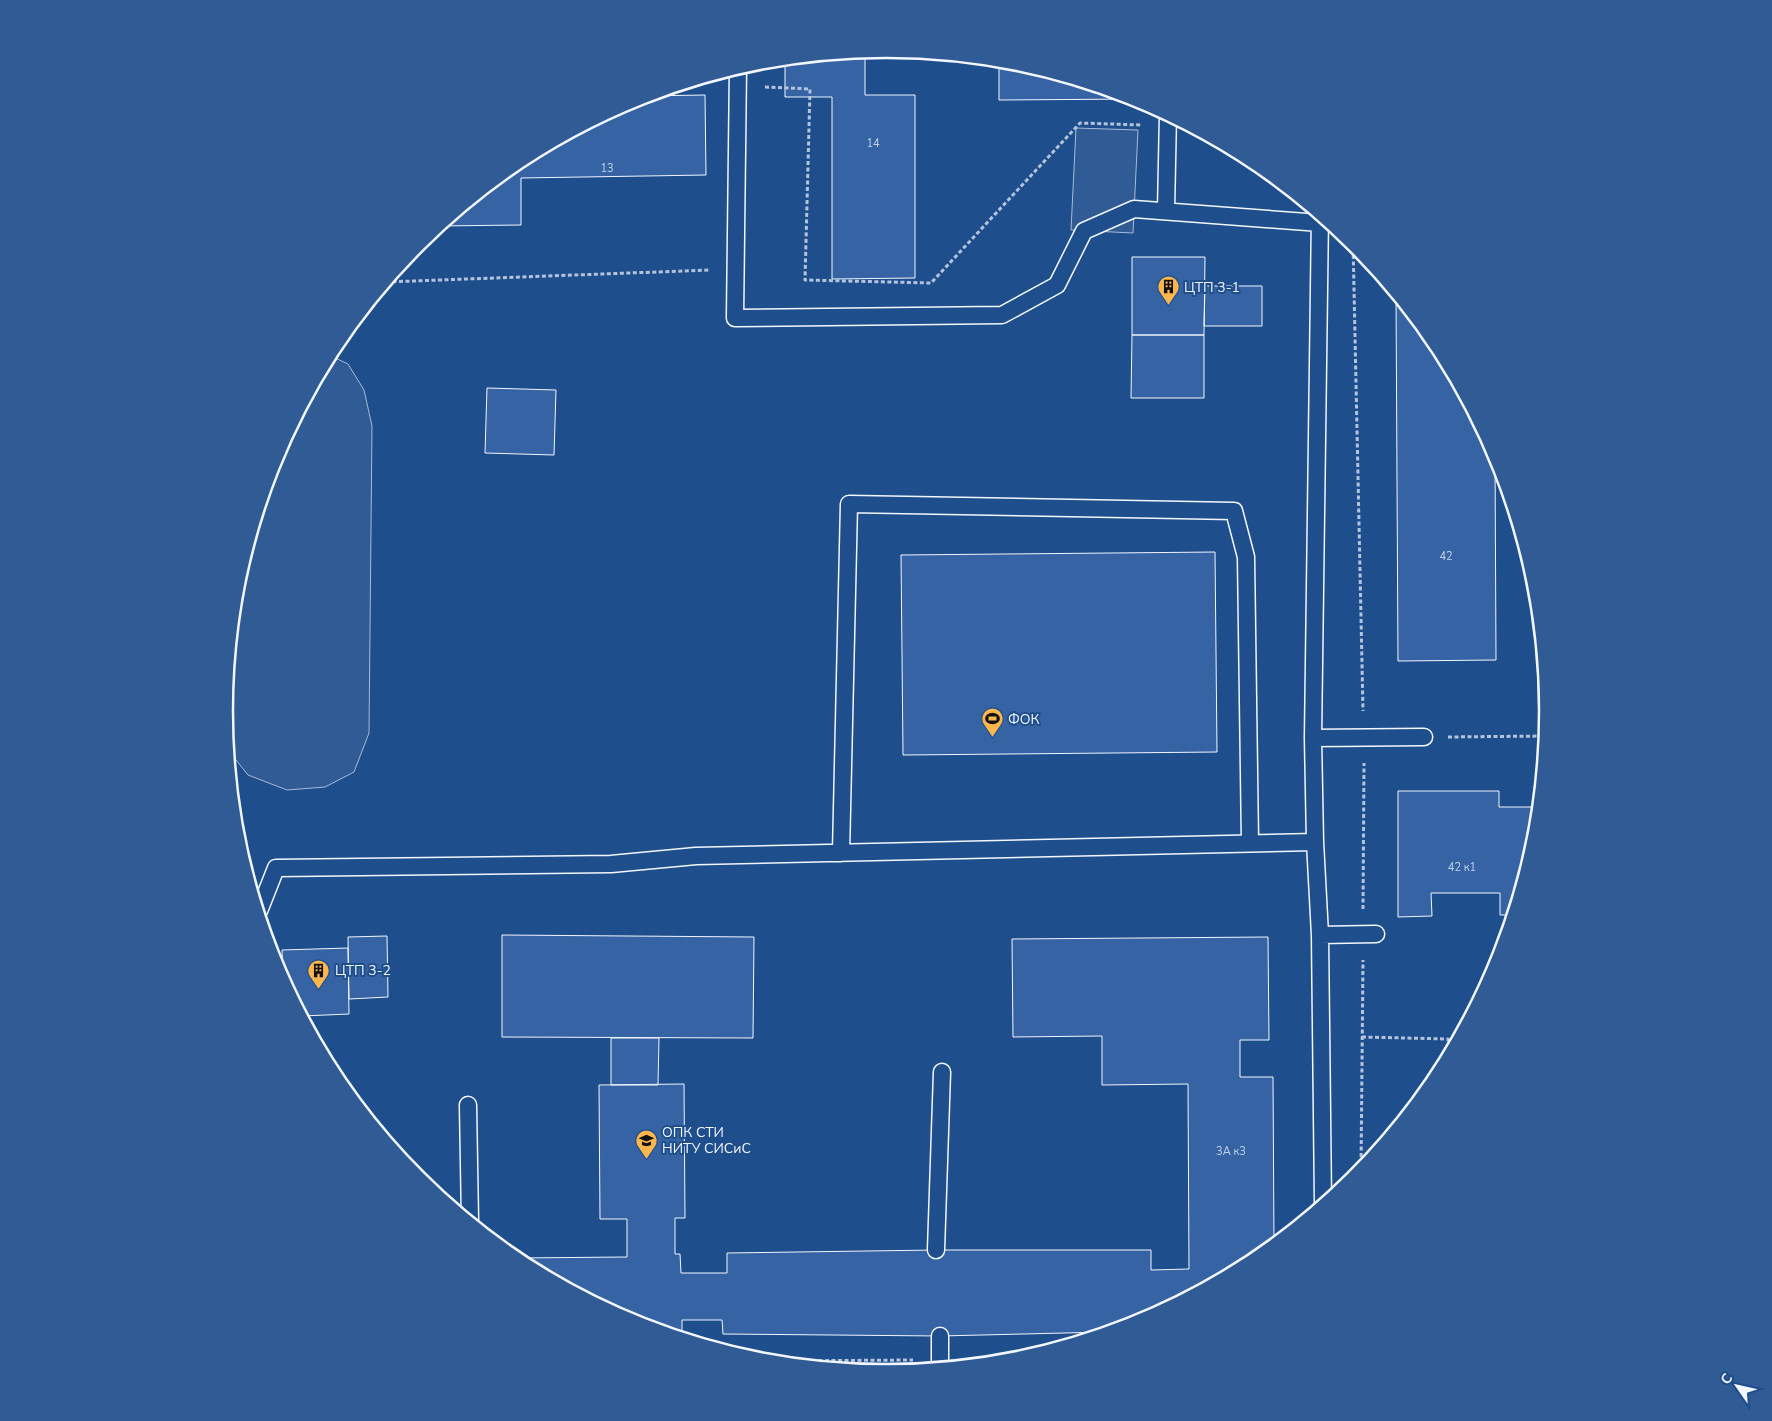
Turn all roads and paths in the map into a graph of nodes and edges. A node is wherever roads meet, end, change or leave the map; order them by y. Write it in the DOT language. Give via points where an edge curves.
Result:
graph roads {
  1 [pos="738,75"];
  2 [pos="759,87"];
  3 [pos="1164,120"];
  4 [pos="1168,122"];
  5 [pos="1166,212"];
  6 [pos="1316,219"];
  7 [pos="1320,223"];
  8 [pos="1353,255"];
  9 [pos="736,269"];
  10 [pos="394,282"];
  11 [pos="1538,736"];
  12 [pos="1424,737"];
  13 [pos="1313,738"];
  14 [pos="1364,738"];
  15 [pos="1315,842"];
  16 [pos="1250,843"];
  17 [pos="841,853"];
  18 [pos="262,903"];
  19 [pos="1369,934"];
  20 [pos="1320,935"];
  21 [pos="1362,1037"];
  22 [pos="1448,1043"];
  23 [pos="942,1072"];
  24 [pos="468,1105"];
  25 [pos="1361,1158"];
  26 [pos="1322,1196"];
  27 [pos="470,1214"];
  28 [pos="936,1250"];
  29 [pos="940,1336"];
  30 [pos="940,1361"];
  31 [pos="841,1362"];
  32 [pos="914,1363"];
  1 -- 9 [label="lane"];
  2 -- 3 [label="path" via="810,89 805,280 931,283 1080,123"];
  4 -- 5 [label="lane"];
  5 -- 6 [label="lane"];
  5 -- 9 [label="lane" via="1134,209 1084,231 1057,285 1002,315 735,318"];
  7 -- 13 [label="lane"];
  8 -- 14 [label="path"];
  9 -- 10 [label="path"];
  11 -- 12 [label="path"];
  12 -- 14 [label="lane"];
  13 -- 14 [label="lane"];
  13 -- 15 [label="lane"];
  14 -- 19 [label="path"];
  15 -- 16 [label="lane"];
  15 -- 20 [label="lane"];
  16 -- 17 [label="lane"];
  16 -- 17 [label="lane" via="1246,557 1234,510 850,504"];
  17 -- 18 [label="lane" via="696,856 611,864 276,868"];
  19 -- 20 [label="lane"];
  19 -- 21 [label="path"];
  20 -- 26 [label="lane"];
  21 -- 22 [label="path" via="1448,1039"];
  21 -- 25 [label="path"];
  23 -- 28 [label="lane"];
  24 -- 27 [label="lane"];
  29 -- 30 [label="lane"];
  31 -- 32 [label="path"];
}
